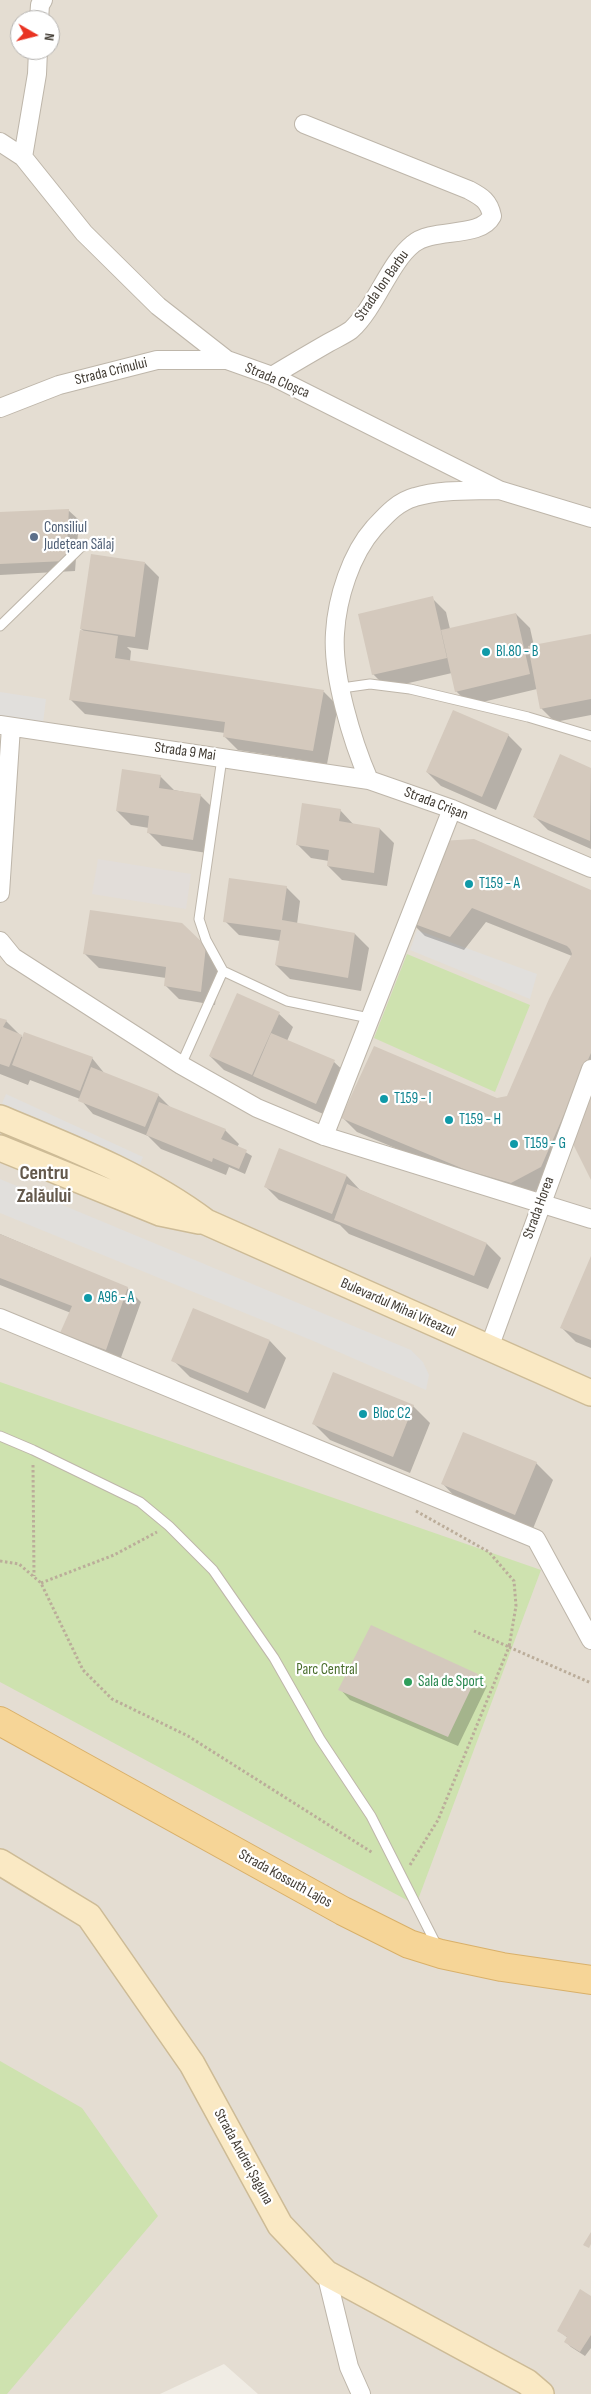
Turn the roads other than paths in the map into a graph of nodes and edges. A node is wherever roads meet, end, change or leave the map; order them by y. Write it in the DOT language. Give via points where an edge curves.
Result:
graph roads {
  1 [pos="38,60"];
  2 [pos="304,124"];
  3 [pos="0,142"];
  4 [pos="23,157"];
  5 [pos="227,360"];
  6 [pos="272,376"];
  7 [pos="0,408"];
  8 [pos="499,490"];
  9 [pos="591,518"];
  10 [pos="82,546"];
  11 [pos="0,626"];
  12 [pos="342,688"];
  13 [pos="6,726"];
  14 [pos="591,736"];
  15 [pos="222,758"];
  16 [pos="369,780"];
  17 [pos="452,809"];
  18 [pos="591,868"];
  19 [pos="0,893"];
  20 [pos="0,941"];
  21 [pos="223,971"];
  22 [pos="369,1018"];
  23 [pos="181,1065"];
  24 [pos="591,1069"];
  25 [pos="0,1118"];
  26 [pos="324,1136"];
  27 [pos="0,1148"];
  28 [pos="541,1204"];
  29 [pos="591,1220"];
  30 [pos="206,1222"];
  31 [pos="0,1318"];
  32 [pos="489,1348"];
  33 [pos="591,1393"];
  34 [pos="0,1436"];
  35 [pos="591,1640"];
  36 [pos="0,1721"];
  37 [pos="0,1862"];
  38 [pos="441,1954"];
  39 [pos="591,1980"];
  40 [pos="326,2273"];
  41 [pos="361,2394"];
  42 [pos="541,2394"];
  1 -- 4 [label="street"];
  2 -- 6 [label="street, Strada Ion Barbu" via="469,190 484,198 492,216 480,227 414,242 350,330"];
  3 -- 4 [label="street, Strada Cloșca"];
  4 -- 5 [label="street, Strada Cloșca" via="91,239 158,306"];
  5 -- 6 [label="street, Strada Cloșca"];
  5 -- 7 [label="street, Strada Crinului" via="158,360 59,385"];
  6 -- 8 [label="street, Strada Cloșca"];
  8 -- 9 [label="street, Strada Cloșca"];
  8 -- 12 [label="street" via="415,497 392,508 360,543 345,579 334,633"];
  10 -- 11 [label="lane"];
  12 -- 14 [label="lane" via="370,684 410,690 528,717"];
  12 -- 16 [label="street" via="356,748"];
  13 -- 15 [label="street, Strada 9 Mai"];
  13 -- 19 [label="street"];
  15 -- 16 [label="street, Strada 9 Mai"];
  15 -- 21 [label="lane" via="200,919 206,940"];
  16 -- 17 [label="street, Strada Crișan"];
  17 -- 18 [label="street, Strada Crișan"];
  17 -- 22 [label="street"];
  20 -- 23 [label="street" via="13,957"];
  21 -- 22 [label="lane" via="287,1001"];
  21 -- 23 [label="lane"];
  22 -- 26 [label="street"];
  23 -- 26 [label="street" via="257,1108"];
  24 -- 28 [label="street, Strada Horea"];
  25 -- 30 [label="main road, Bulevardul Mihai Viteazul" via="138,1180"];
  26 -- 28 [label="street"];
  27 -- 30 [label="main road, Bulevardul Mihai Viteazul" via="160,1213"];
  28 -- 29 [label="street"];
  28 -- 32 [label="street, Strada Horea"];
  30 -- 32 [label="main road, Bulevardul Mihai Viteazul"];
  31 -- 35 [label="street" via="536,1540"];
  32 -- 33 [label="main road, Bulevardul Mihai Viteazul"];
  34 -- 38 [label="lane" via="140,1502 213,1570 274,1658 320,1739 371,1816"];
  36 -- 38 [label="main road, Strada Kossuth Lajos" via="343,1911 409,1944"];
  37 -- 40 [label="main road, Strada Andrei Șaguna" via="88,1916 192,2064 280,2225"];
  38 -- 39 [label="main road, Strada Kossuth Lajos"];
  40 -- 41 [label="street" via="349,2367"];
  40 -- 42 [label="main road, Strada Andrei Șaguna" via="527,2382"];
}
